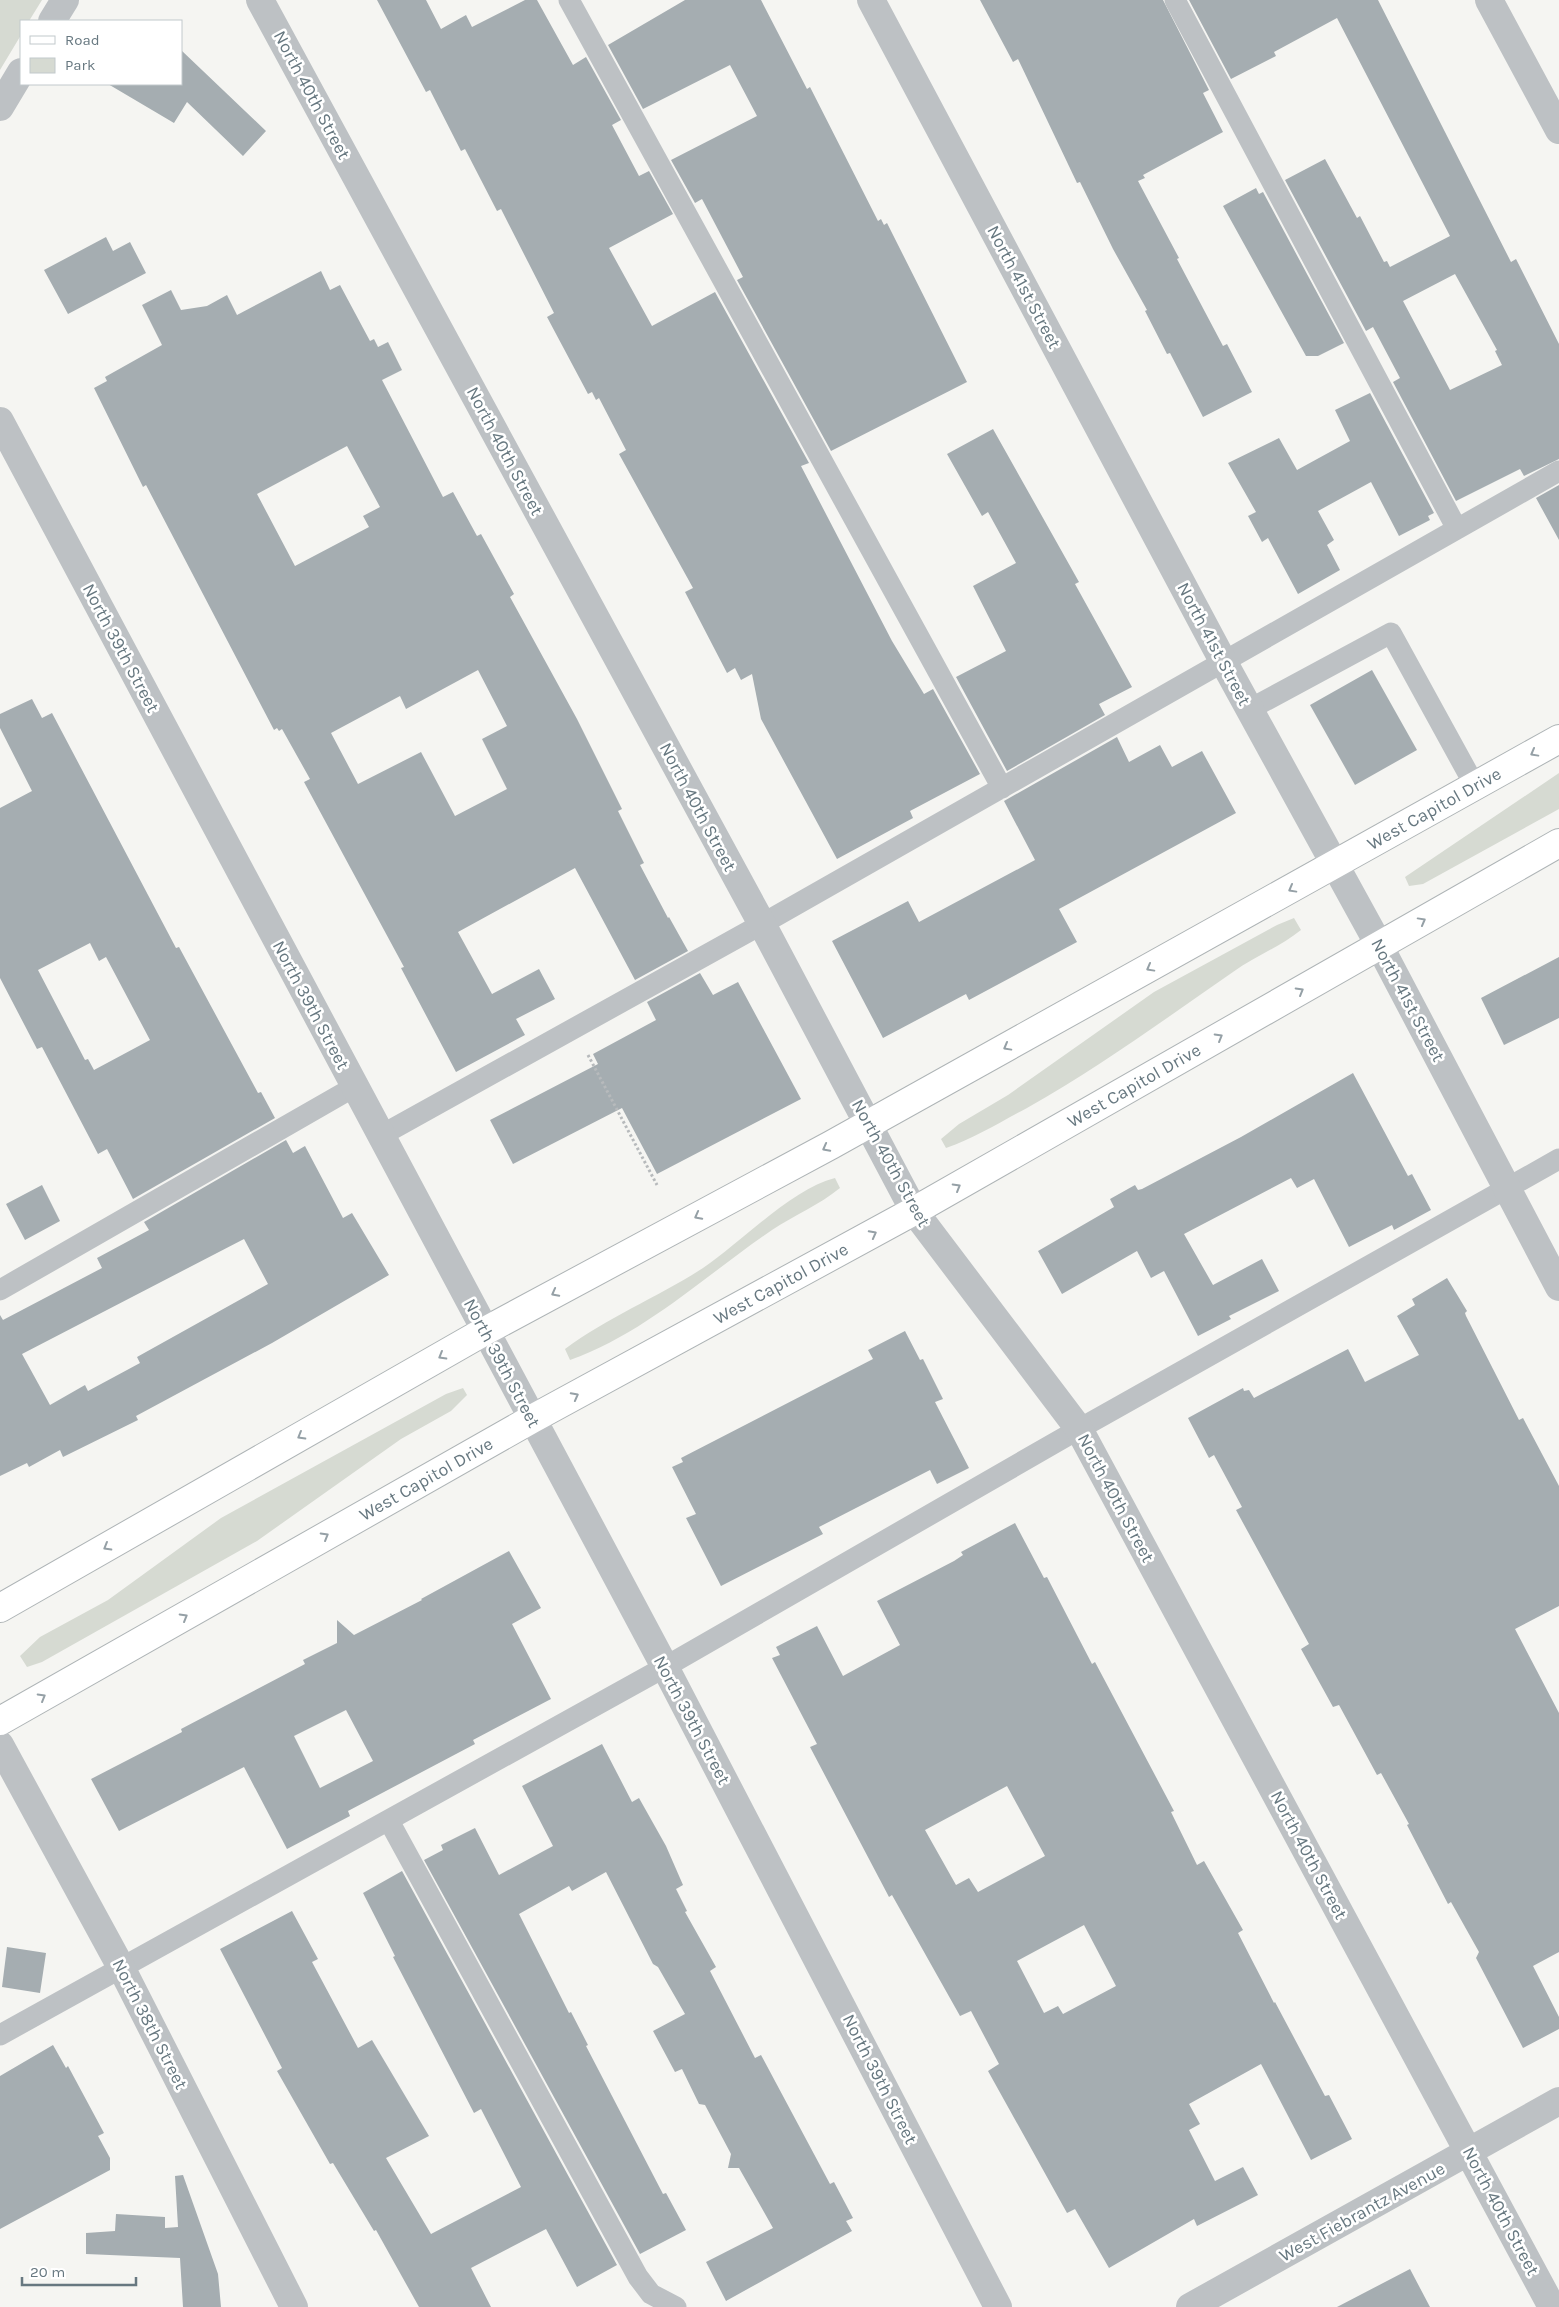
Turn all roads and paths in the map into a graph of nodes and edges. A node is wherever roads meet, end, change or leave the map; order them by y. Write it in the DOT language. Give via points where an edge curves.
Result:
graph roads {
  1 [pos="65,0"];
  2 [pos="260,0"];
  3 [pos="569,0"];
  4 [pos="871,0"];
  5 [pos="1175,0"];
  6 [pos="1489,0"];
  7 [pos="53,20"];
  8 [pos="20,74"];
  9 [pos="0,107"];
  10 [pos="1559,130"];
  11 [pos="0,421"];
  12 [pos="1559,471"];
  13 [pos="1457,529"];
  14 [pos="1223,661"];
  15 [pos="1250,709"];
  16 [pos="1559,739"];
  17 [pos="1475,786"];
  18 [pos="1002,788"];
  19 [pos="1559,843"];
  20 [pos="1334,865"];
  21 [pos="762,924"];
  22 [pos="1379,945"];
  23 [pos="574,1029"];
  24 [pos="354,1086"];
  25 [pos="868,1124"];
  26 [pos="380,1136"];
  27 [pos="1559,1159"];
  28 [pos="657,1184"];
  29 [pos="1507,1188"];
  30 [pos="914,1211"];
  31 [pos="1559,1287"];
  32 [pos="0,1290"];
  33 [pos="485,1331"];
  34 [pos="532,1419"];
  35 [pos="1079,1429"];
  36 [pos="0,1608"];
  37 [pos="665,1667"];
  38 [pos="0,1721"];
  39 [pos="0,1745"];
  40 [pos="389,1821"];
  41 [pos="122,1969"];
  42 [pos="0,2035"];
  43 [pos="1559,2101"];
  44 [pos="1470,2152"];
  45 [pos="993,2305"];
  46 [pos="294,2307"];
  47 [pos="676,2307"];
  48 [pos="1190,2307"];
  49 [pos="1552,2307"];
  1 -- 7 [label="street"];
  2 -- 21 [label="street, North 40th Street"];
  3 -- 18 [label="lane"];
  4 -- 14 [label="street, North 41st Street"];
  5 -- 13 [label="lane"];
  6 -- 10 [label="street"];
  8 -- 9 [label="street"];
  11 -- 24 [label="street, North 39th Street"];
  12 -- 13 [label="lane"];
  13 -- 14 [label="lane"];
  14 -- 15 [label="street, North 41st Street"];
  14 -- 18 [label="lane"];
  15 -- 17 [label="lane" via="1391,633"];
  15 -- 20 [label="street, North 41st Street"];
  16 -- 17 [label="main road, West Capitol Drive, one-way"];
  17 -- 20 [label="main road, West Capitol Drive"];
  18 -- 21 [label="lane"];
  22 -- 19 [label="main road, West Capitol Drive, one-way"];
  20 -- 22 [label="street, North 41st Street"];
  20 -- 25 [label="main road, West Capitol Drive, one-way"];
  21 -- 23 [label="lane"];
  21 -- 25 [label="street, North 40th Street"];
  22 -- 29 [label="street, North 41st Street"];
  30 -- 22 [label="main road, West Capitol Drive, one-way"];
  23 -- 26 [label="lane"];
  23 -- 28 [label="path"];
  24 -- 26 [label="street, North 39th Street"];
  24 -- 32 [label="lane"];
  25 -- 30 [label="street, North 40th Street"];
  25 -- 33 [label="main road, West Capitol Drive, one-way"];
  26 -- 33 [label="street, North 39th Street"];
  27 -- 29 [label="lane"];
  29 -- 31 [label="street, North 41st Street"];
  29 -- 35 [label="lane"];
  34 -- 30 [label="main road, West Capitol Drive, one-way"];
  30 -- 35 [label="street, North 40th Street"];
  33 -- 34 [label="street, North 39th Street"];
  33 -- 36 [label="main road, West Capitol Drive, one-way"];
  34 -- 37 [label="street, North 39th Street"];
  38 -- 34 [label="main road, West Capitol Drive, one-way"];
  35 -- 37 [label="lane"];
  35 -- 44 [label="street, North 40th Street"];
  37 -- 40 [label="lane"];
  37 -- 45 [label="street, North 39th Street"];
  39 -- 41 [label="street, North 38th Street"];
  40 -- 41 [label="lane"];
  40 -- 47 [label="lane" via="638,2277 651,2294"];
  41 -- 42 [label="lane"];
  41 -- 46 [label="street, North 38th Street"];
  43 -- 44 [label="street, West Fiebrantz Avenue"];
  44 -- 48 [label="street, West Fiebrantz Avenue"];
  44 -- 49 [label="street, North 40th Street"];
}
